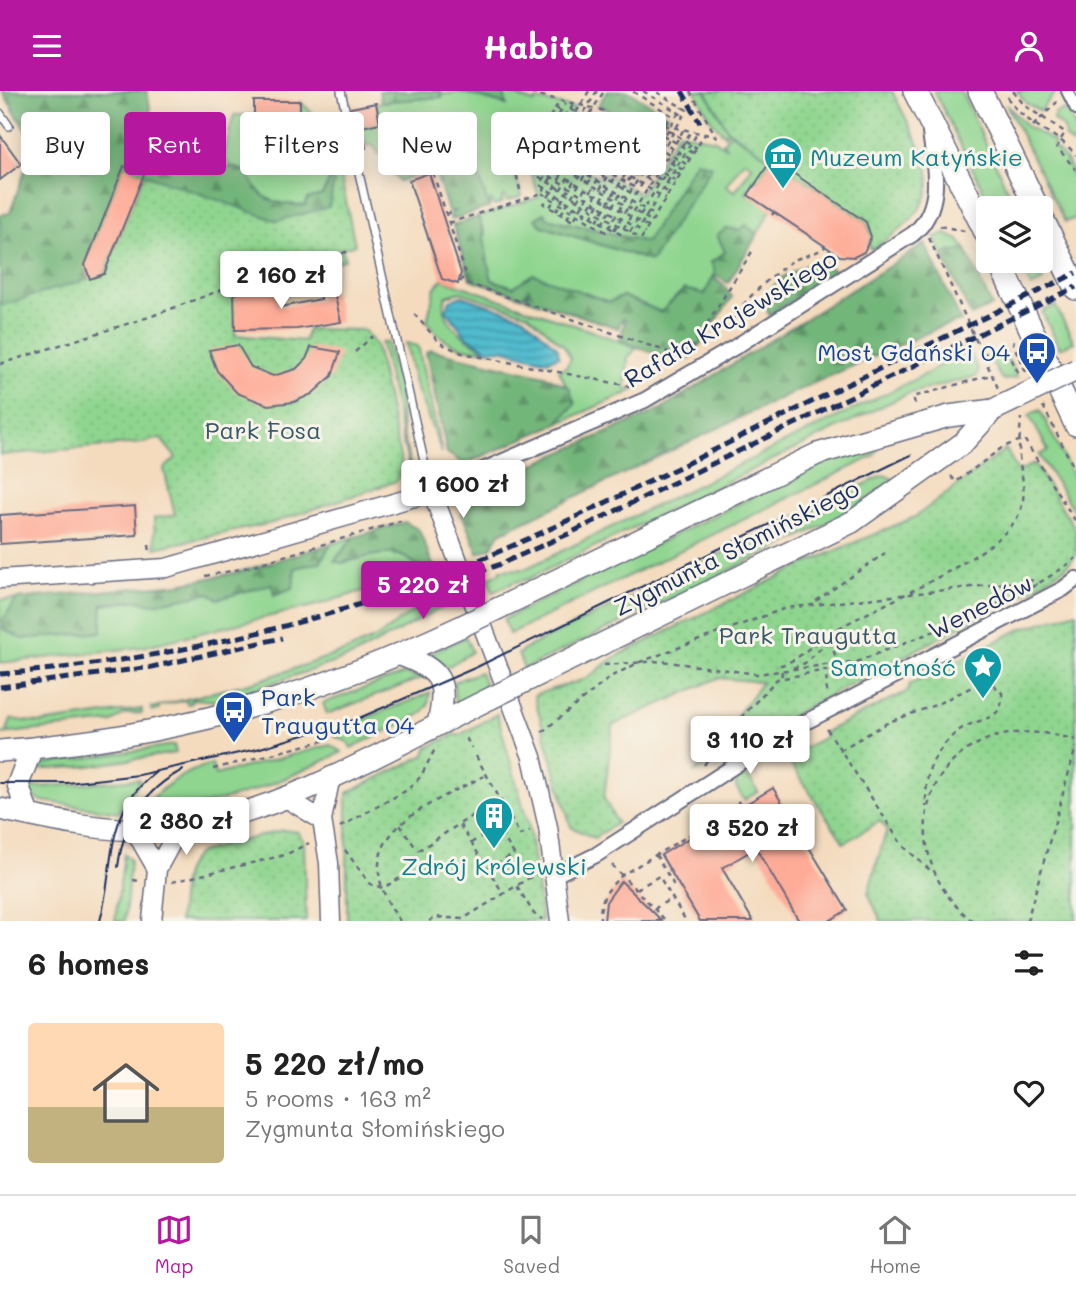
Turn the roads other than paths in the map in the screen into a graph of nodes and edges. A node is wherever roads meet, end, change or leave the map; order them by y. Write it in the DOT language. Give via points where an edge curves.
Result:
graph roads {
  1 [pos="341,91"];
  2 [pos="915,91"];
  3 [pos="980,91"];
  4 [pos="1068,93"];
  5 [pos="345,109"];
  6 [pos="1076,110"];
  7 [pos="0,113"];
  8 [pos="927,114"];
  9 [pos="9,126"];
  10 [pos="360,175"];
  11 [pos="1031,196"];
  12 [pos="976,213"];
  13 [pos="1053,241"];
  14 [pos="1005,273"];
  15 [pos="1076,288"];
  16 [pos="1076,370"];
  17 [pos="993,410"];
  18 [pos="1076,424"];
  19 [pos="432,492"];
  20 [pos="0,579"];
  21 [pos="1076,579"];
  22 [pos="1070,590"];
  23 [pos="401,655"];
  24 [pos="438,734"];
  25 [pos="32,748"];
  26 [pos="0,751"];
  27 [pos="331,776"];
  28 [pos="286,798"];
  29 [pos="0,809"];
  30 [pos="28,815"];
  31 [pos="330,824"];
  32 [pos="180,827"];
  33 [pos="134,829"];
  34 [pos="548,874"];
  35 [pos="163,876"];
  36 [pos="152,921"];
  37 [pos="331,921"];
  38 [pos="560,921"];
  1 -- 5 [label="lane"];
  2 -- 8 [label="main road"];
  3 -- 11 [label="main road"];
  4 -- 6 [label="street"];
  7 -- 9 [label="lane"];
  8 -- 12 [label="main road"];
  8 -- 19 [label="street, Rafała Krajewskiego" via="936,184 925,232 645,400"];
  10 -- 19 [label="lane"];
  13 -- 15 [label="main road"];
  14 -- 18 [label="main road"];
  16 -- 17 [label="main road, bridge"];
  17 -- 23 [label="main road, Zygmunta Słomińskiego, bridge" via="949,416 817,454"];
  17 -- 24 [label="main road, Zygmunta Słomińskiego, bridge" via="963,443 852,522 491,698"];
  19 -- 20 [label="street, Rafała Krajewskiego" via="166,568"];
  19 -- 34 [label="street" via="538,777"];
  21 -- 22 [label="street, Wenedów"];
  22 -- 34 [label="street, Wenedów" via="790,730 596,855"];
  23 -- 24 [label="main road" via="437,675 444,698"];
  23 -- 25 [label="main road, Zygmunta Słomińskiego" via="218,718 124,737"];
  24 -- 27 [label="main road, Zygmunta Słomińskiego"];
  25 -- 26 [label="main road, Zygmunta Słomińskiego"];
  25 -- 30 [label="main road" via="18,784"];
  27 -- 28 [label="main road, Zygmunta Słomińskiego"];
  27 -- 31 [label="street"];
  28 -- 31 [label="street"];
  28 -- 32 [label="main road, Zygmunta Słomińskiego" via="246,813"];
  29 -- 30 [label="main road, Zygmunta Słomińskiego"];
  30 -- 33 [label="main road, Zygmunta Słomińskiego" via="87,827"];
  31 -- 37 [label="street"];
  32 -- 33 [label="main road, Zygmunta Słomińskiego"];
  32 -- 35 [label="street"];
  33 -- 35 [label="street"];
  34 -- 38 [label="street"];
  35 -- 36 [label="street"];
}
